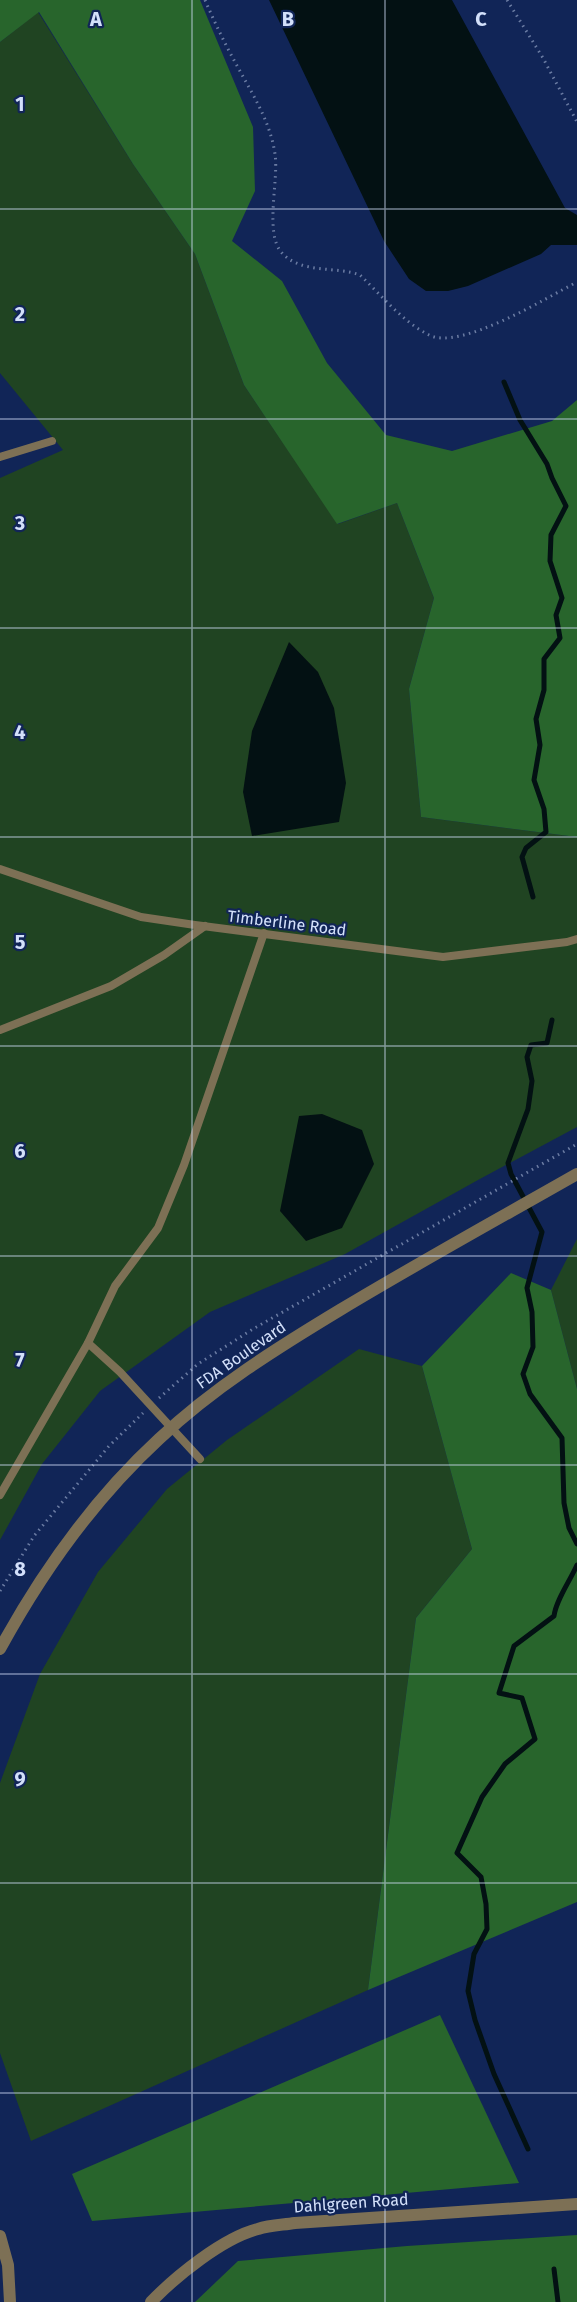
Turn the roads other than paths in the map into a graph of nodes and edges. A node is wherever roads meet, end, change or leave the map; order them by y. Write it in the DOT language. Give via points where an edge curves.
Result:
graph roads {
  1 [pos="52,441"];
  2 [pos="0,457"];
  3 [pos="0,869"];
  4 [pos="205,926"];
  5 [pos="264,933"];
  6 [pos="577,939"];
  7 [pos="0,1030"];
  8 [pos="577,1174"];
  9 [pos="88,1343"];
  10 [pos="172,1428"];
  11 [pos="200,1459"];
  12 [pos="0,1495"];
  13 [pos="0,1649"];
  14 [pos="577,2204"];
  15 [pos="0,2236"];
  16 [pos="10,2302"];
  17 [pos="151,2302"];
  1 -- 2 [label="lane"];
  3 -- 4 [label="lane, Timberline Road" via="141,917"];
  4 -- 5 [label="lane, Timberline Road"];
  4 -- 7 [label="lane" via="111,986"];
  5 -- 6 [label="lane, Timberline Road" via="443,957"];
  5 -- 9 [label="lane" via="184,1165 158,1228 115,1286"];
  8 -- 10 [label="street, FDA Boulevard" via="439,1250 297,1336 213,1394"];
  9 -- 10 [label="lane"];
  9 -- 12 [label="lane"];
  10 -- 11 [label="lane"];
  10 -- 13 [label="street, FDA Boulevard" via="118,1480 73,1534 22,1608"];
  14 -- 17 [label="street, Dahlgreen Road" via="260,2228 207,2255 173,2279"];
  15 -- 16 [label="street" via="8,2265"];
}
